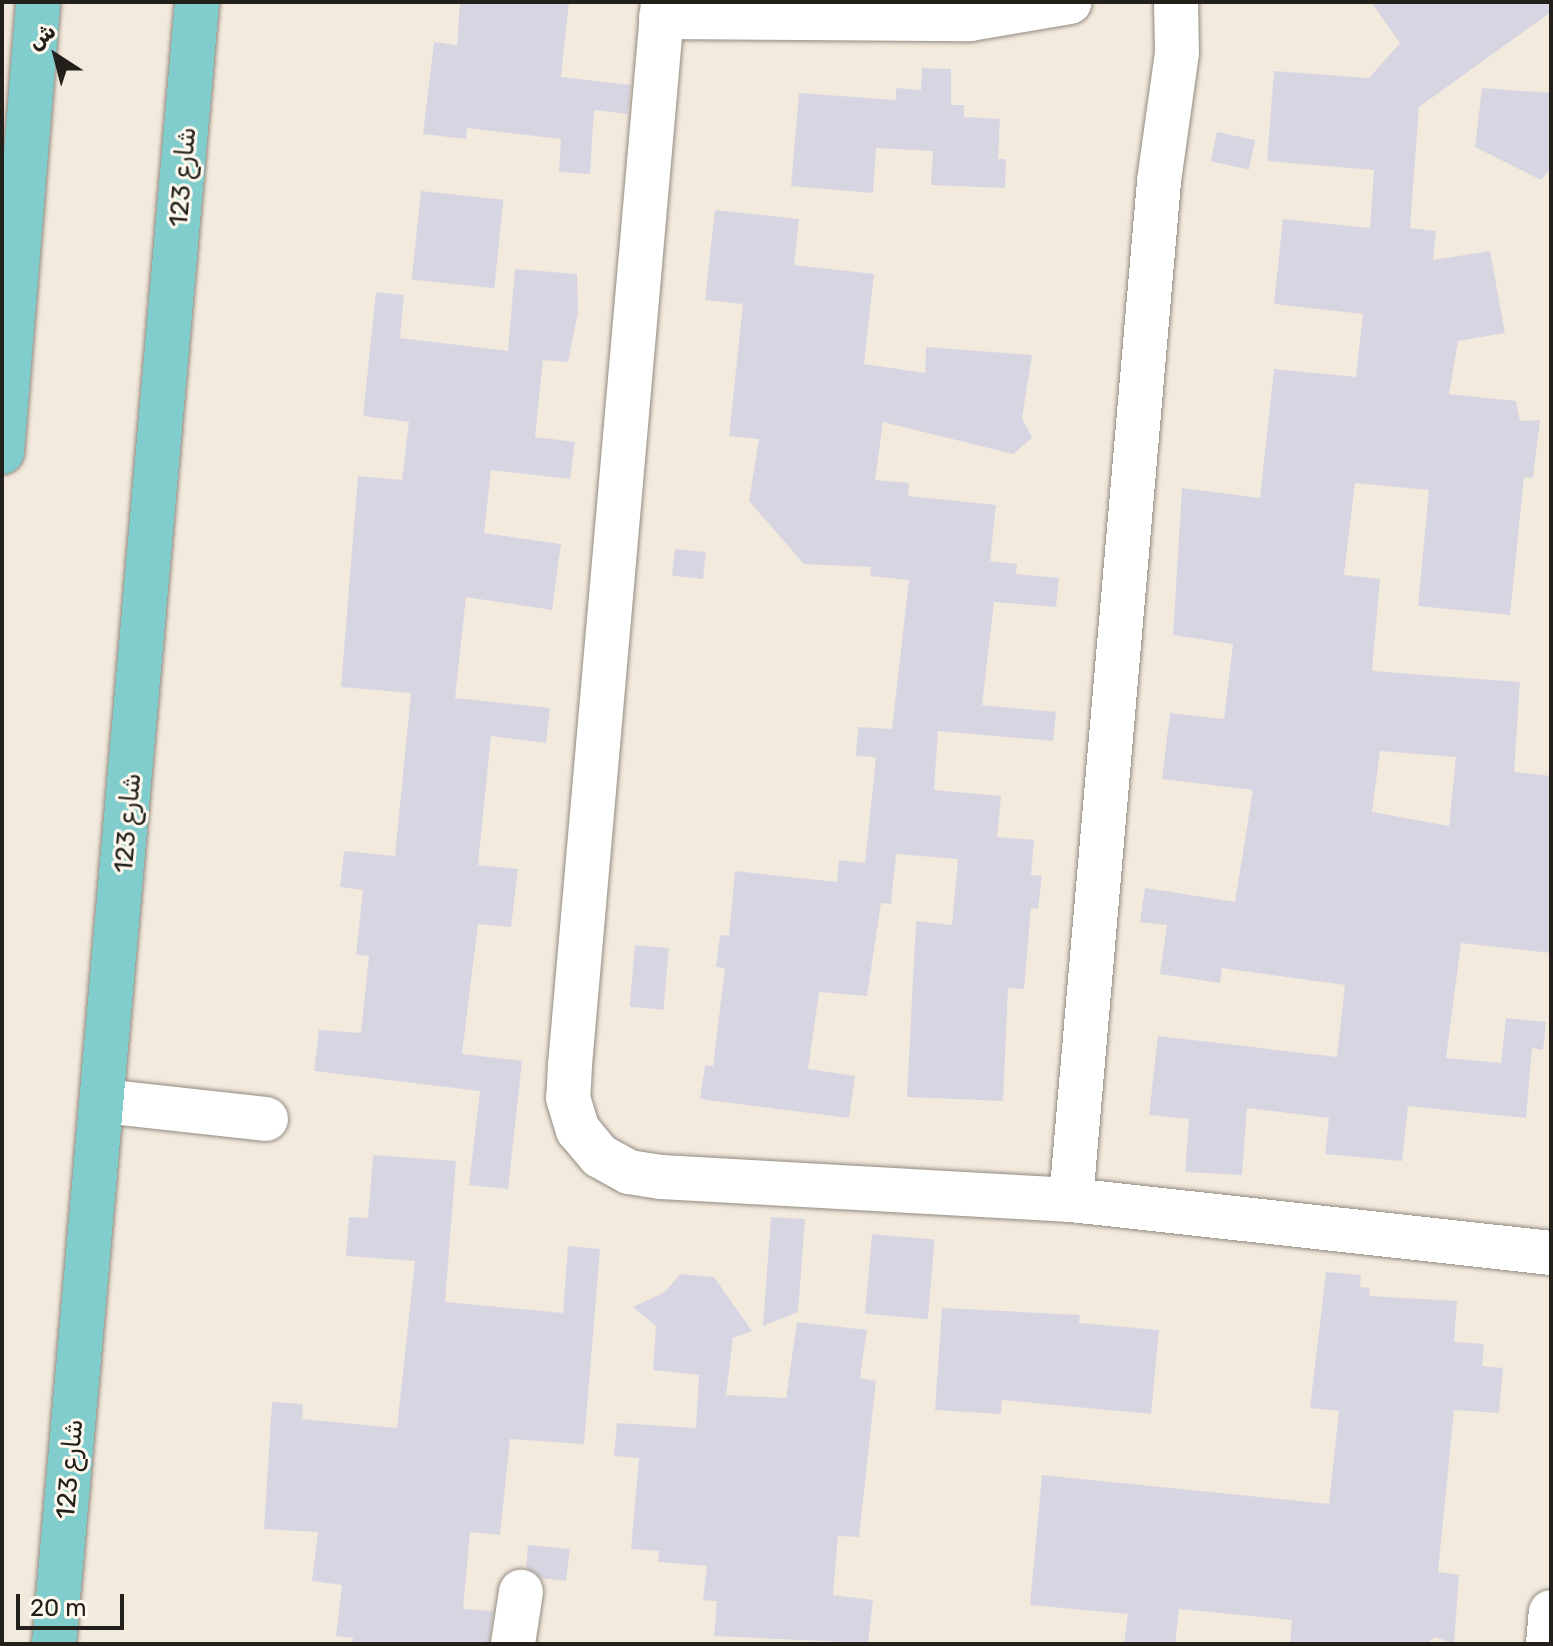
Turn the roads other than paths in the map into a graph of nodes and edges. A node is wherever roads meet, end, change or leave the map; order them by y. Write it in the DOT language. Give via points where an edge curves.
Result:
graph roads {
  1 [pos="197,2"];
  2 [pos="1070,2"];
  3 [pos="1144,2"];
  4 [pos="1176,2"];
  5 [pos="40,10"];
  6 [pos="662,10"];
  7 [pos="1171,83"];
  8 [pos="2,452"];
  9 [pos="103,1101"];
  10 [pos="266,1119"];
  11 [pos="1071,1200"];
  12 [pos="1551,1253"];
  13 [pos="521,1592"];
  14 [pos="1551,1612"];
  15 [pos="54,1644"];
  16 [pos="513,1644"];
  17 [pos="1548,1644"];
  1 -- 9 [label="main road, شارع 123"];
  2 -- 6 [label="street" via="970,19"];
  3 -- 7 [label="street"];
  4 -- 7 [label="street"];
  5 -- 8 [label="main road"];
  6 -- 11 [label="street" via="570,1065 568,1098 578,1130 600,1156 629,1172 661,1177"];
  7 -- 11 [label="street"];
  9 -- 10 [label="street"];
  9 -- 15 [label="main road, شارع 123"];
  11 -- 12 [label="street"];
  13 -- 16 [label="street"];
  14 -- 17 [label="street"];
}
